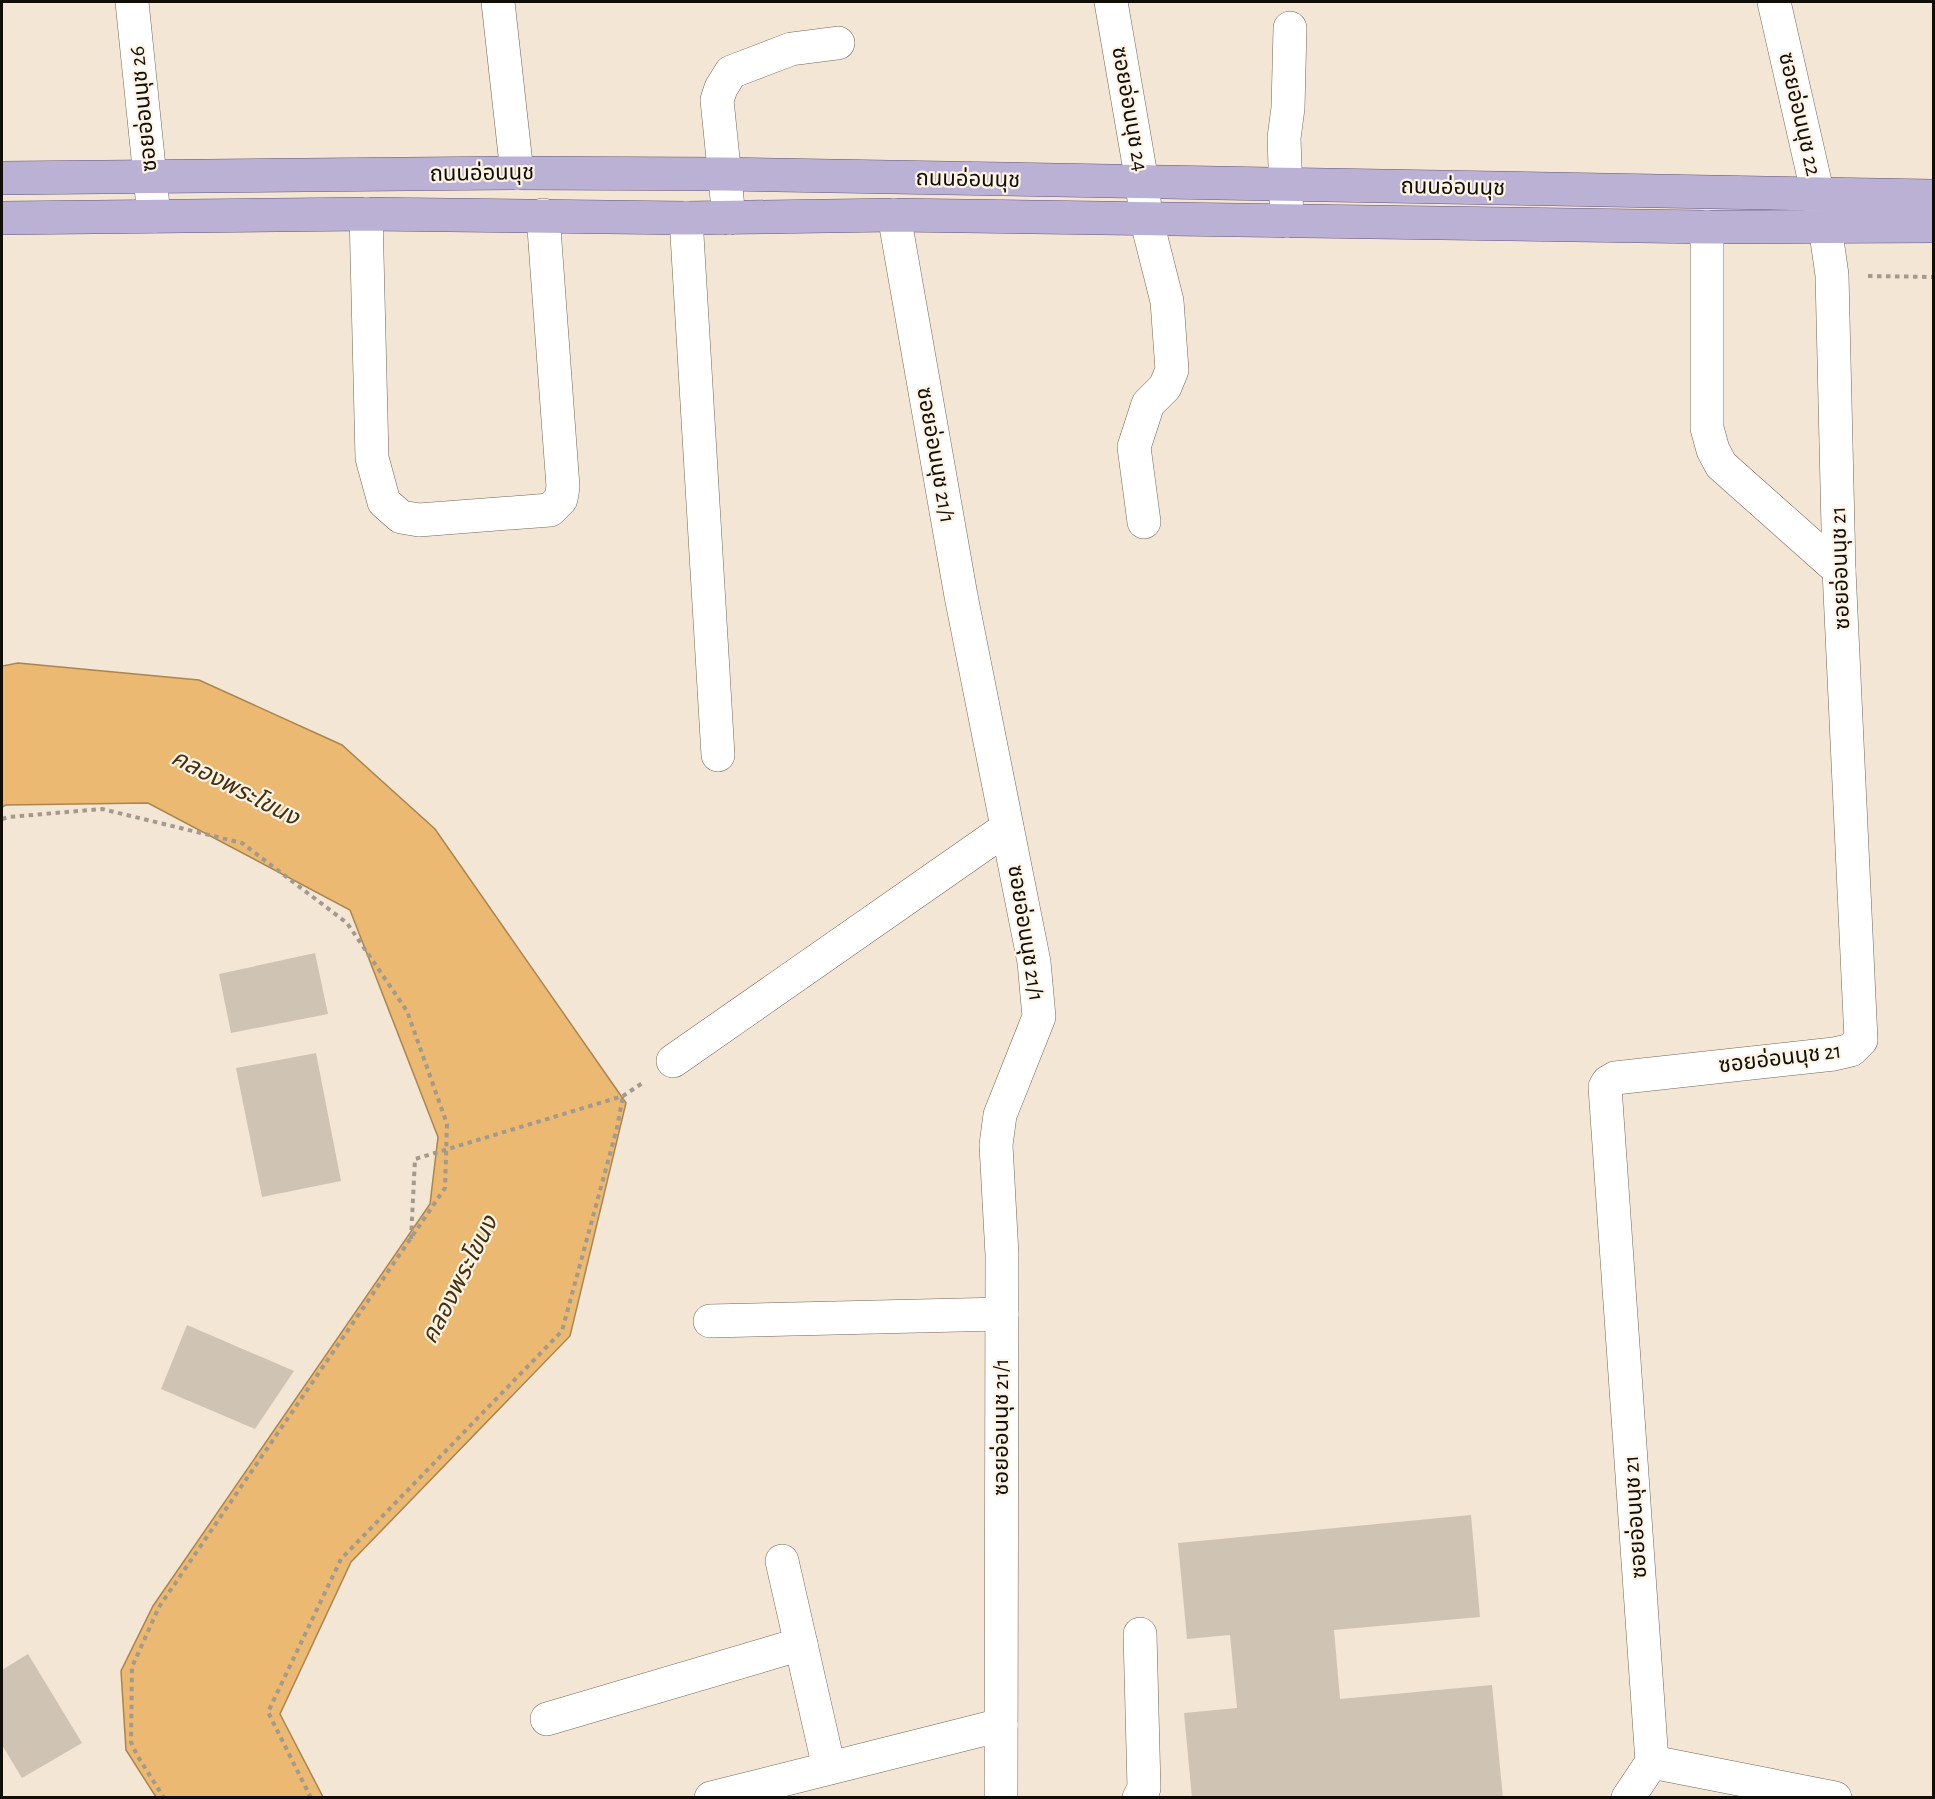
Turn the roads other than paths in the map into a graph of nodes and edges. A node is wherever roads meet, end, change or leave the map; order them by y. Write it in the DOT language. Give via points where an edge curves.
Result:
graph roads {
  1 [pos="132,2"];
  2 [pos="498,2"];
  3 [pos="1111,2"];
  4 [pos="1774,2"];
  5 [pos="1290,28"];
  6 [pos="838,43"];
  7 [pos="517,173"];
  8 [pos="724,174"];
  9 [pos="2,178"];
  10 [pos="150,178"];
  11 [pos="1142,182"];
  12 [pos="1286,184"];
  13 [pos="1818,194"];
  14 [pos="1934,196"];
  15 [pos="366,214"];
  16 [pos="894,214"];
  17 [pos="543,215"];
  18 [pos="154,216"];
  19 [pos="2,218"];
  20 [pos="686,218"];
  21 [pos="729,218"];
  22 [pos="1146,218"];
  23 [pos="1287,221"];
  24 [pos="1825,226"];
  25 [pos="1934,226"];
  26 [pos="1707,227"];
  27 [pos="1144,522"];
  28 [pos="1839,570"];
  29 [pos="718,755"];
  30 [pos="1008,828"];
  31 [pos="673,1061"];
  32 [pos="1002,1314"];
  33 [pos="710,1320"];
  34 [pos="782,1561"];
  35 [pos="1140,1634"];
  36 [pos="801,1644"];
  37 [pos="546,1719"];
  38 [pos="1001,1725"];
  39 [pos="1652,1762"];
  40 [pos="829,1768"];
  41 [pos="711,1797"];
  42 [pos="1001,1797"];
  43 [pos="1139,1797"];
  44 [pos="1628,1797"];
  45 [pos="1835,1797"];
  1 -- 10 [label="street, ซอยอ่อนนุช 26"];
  2 -- 7 [label="street"];
  3 -- 11 [label="street, ซอยอ่อนนุช 24"];
  4 -- 13 [label="street, ซอยอ่อนนุช 22"];
  5 -- 12 [label="street" via="1284,138"];
  6 -- 8 [label="street" via="791,49 731,72 717,100"];
  7 -- 8 [label="main road, ถนนอ่อนนุช"];
  7 -- 10 [label="main road, ถนนอ่อนนุช"];
  8 -- 11 [label="main road, ถนนอ่อนนุช"];
  8 -- 21 [label="street"];
  9 -- 10 [label="main road, ถนนอ่อนนุช"];
  10 -- 18 [label="street, ซอยอ่อนนุช 26"];
  11 -- 12 [label="main road, ถนนอ่อนนุช"];
  11 -- 22 [label="street, ซอยอ่อนนุช 24"];
  12 -- 13 [label="main road, ถนนอ่อนนุช"];
  12 -- 23 [label="street"];
  13 -- 14 [label="main road, ถนนอ่อนนุช"];
  13 -- 24 [label="street, ซอยอ่อนนุช 22"];
  15 -- 17 [label="main road, ถนนอ่อนนุช"];
  15 -- 17 [label="street" via="372,458 384,502 401,517 419,520 550,510 561,499"];
  15 -- 18 [label="main road, ถนนอ่อนนุช"];
  16 -- 21 [label="main road, ถนนอ่อนนุช"];
  16 -- 22 [label="main road, ถนนอ่อนนุช"];
  16 -- 30 [label="street, ซอยอ่อนนุช 21/1" via="961,596"];
  17 -- 20 [label="main road, ถนนอ่อนนุช"];
  18 -- 19 [label="main road, ถนนอ่อนนุช"];
  20 -- 21 [label="main road, ถนนอ่อนนุช"];
  20 -- 29 [label="street"];
  22 -- 23 [label="main road, ถนนอ่อนนุช"];
  22 -- 27 [label="street, ซอยอ่อนนุช 24" via="1167,301 1172,370 1165,387 1148,404 1134,447"];
  23 -- 26 [label="main road, ถนนอ่อนนุช"];
  24 -- 25 [label="main road, ถนนอ่อนนุช"];
  24 -- 26 [label="main road, ถนนอ่อนนุช"];
  24 -- 28 [label="street, ซอยอ่อนนุช 21" via="1832,275"];
  26 -- 28 [label="street" via="1707,428 1713,450 1721,465"];
  28 -- 39 [label="street, ซอยอ่อนนุช 21" via="1861,1040 1851,1050 1834,1054 1615,1078 1605,1087"];
  30 -- 31 [label="street"];
  30 -- 32 [label="street, ซอยอ่อนนุช 21/1" via="1034,962 1039,1017 1000,1115 997,1135"];
  32 -- 33 [label="street"];
  32 -- 38 [label="street, ซอยอ่อนนุช 21/1"];
  34 -- 36 [label="street"];
  35 -- 43 [label="street" via="1144,1788"];
  36 -- 37 [label="street"];
  36 -- 40 [label="street"];
  38 -- 40 [label="street"];
  38 -- 42 [label="street, ซอยอ่อนนุช 21/1"];
  39 -- 44 [label="street"];
  39 -- 45 [label="street"];
  40 -- 41 [label="street"];
}
